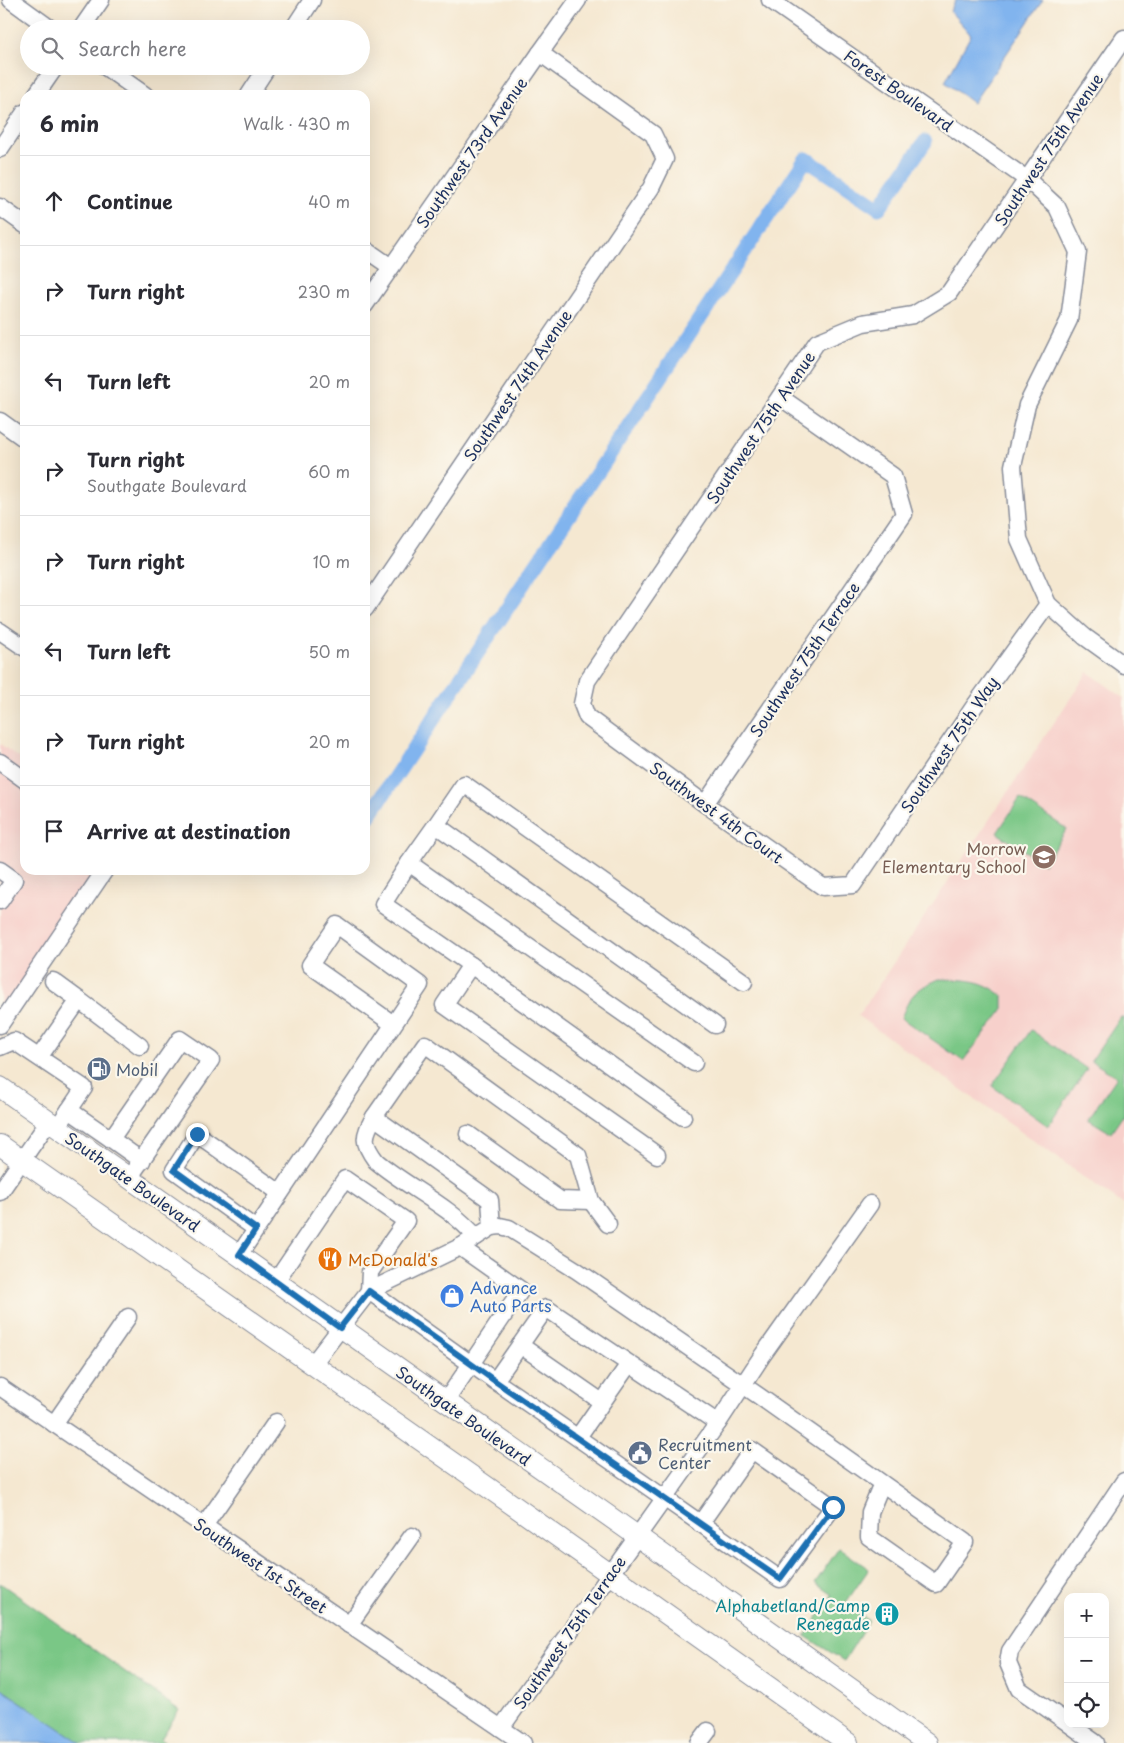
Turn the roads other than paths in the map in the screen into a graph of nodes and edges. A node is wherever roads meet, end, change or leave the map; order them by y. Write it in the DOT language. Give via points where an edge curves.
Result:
graph roads {
  1 [pos="11,0"];
  2 [pos="101,0"];
  3 [pos="312,0"];
  4 [pos="578,0"];
  5 [pos="770,0"];
  6 [pos="39,20"];
  7 [pos="87,20"];
  8 [pos="299,20"];
  9 [pos="1123,40"];
  10 [pos="540,53"];
  11 [pos="50,75"];
  12 [pos="117,75"];
  13 [pos="262,75"];
  14 [pos="39,90"];
  15 [pos="138,90"];
  16 [pos="252,90"];
  17 [pos="20,119"];
  18 [pos="0,148"];
  19 [pos="1028,180"];
  20 [pos="0,207"];
  21 [pos="20,221"];
  22 [pos="370,252"];
  23 [pos="391,267"];
  24 [pos="370,298"];
  25 [pos="780,397"];
  26 [pos="0,421"];
  27 [pos="20,435"];
  28 [pos="370,602"];
  29 [pos="1048,604"];
  30 [pos="0,631"];
  31 [pos="20,645"];
  32 [pos="1124,665"];
  33 [pos="587,717"];
  34 [pos="2,768"];
  35 [pos="20,777"];
  36 [pos="705,804"];
  37 [pos="436,825"];
  38 [pos="409,863"];
  39 [pos="0,870"];
  40 [pos="102,875"];
  41 [pos="853,885"];
  42 [pos="0,901"];
  43 [pos="471,965"];
  44 [pos="53,981"];
  45 [pos="744,982"];
  46 [pos="79,1000"];
  47 [pos="0,1024"];
  48 [pos="393,1024"];
  49 [pos="715,1025"];
  50 [pos="140,1046"];
  51 [pos="0,1047"];
  52 [pos="40,1056"];
  53 [pos="694,1063"];
  54 [pos="0,1087"];
  55 [pos="69,1110"];
  56 [pos="374,1117"];
  57 [pos="683,1117"];
  58 [pos="53,1124"];
  59 [pos="468,1134"];
  60 [pos="111,1139"];
  61 [pos="0,1145"];
  62 [pos="657,1154"];
  63 [pos="22,1161"];
  64 [pos="142,1161"];
  65 [pos="129,1178"];
  66 [pos="3,1181"];
  67 [pos="280,1193"];
  68 [pos="591,1201"];
  69 [pos="870,1204"];
  70 [pos="608,1224"];
  71 [pos="492,1227"];
  72 [pos="256,1229"];
  73 [pos="476,1237"];
  74 [pos="460,1247"];
  75 [pos="239,1255"];
  76 [pos="276,1282"];
  77 [pos="369,1291"];
  78 [pos="128,1317"];
  79 [pos="340,1328"];
  80 [pos="520,1345"];
  81 [pos="471,1364"];
  82 [pos="629,1364"];
  83 [pos="312,1365"];
  84 [pos="495,1381"];
  85 [pos="743,1385"];
  86 [pos="0,1387"];
  87 [pos="445,1402"];
  88 [pos="602,1402"];
  89 [pos="276,1422"];
  90 [pos="718,1423"];
  91 [pos="54,1424"];
  92 [pos="578,1437"];
  93 [pos="1124,1481"];
  94 [pos="882,1483"];
  95 [pos="664,1499"];
  96 [pos="700,1524"];
  97 [pos="204,1526"];
  98 [pos="412,1536"];
  99 [pos="637,1536"];
  100 [pos="610,1574"];
  101 [pos="349,1625"];
  102 [pos="1064,1721"];
  103 [pos="501,1728"];
  104 [pos="1074,1728"];
  105 [pos="523,1743"];
  106 [pos="848,1743"];
  107 [pos="927,1743"];
  108 [pos="1096,1743"];
  1 -- 6 [label="street"];
  2 -- 7 [label="street"];
  3 -- 8 [label="street"];
  4 -- 10 [label="street, Southwest 73rd Avenue"];
  5 -- 19 [label="street, Forest Boulevard"];
  9 -- 19 [label="street, Southwest 75th Avenue"];
  10 -- 23 [label="street, Southwest 73rd Avenue"];
  10 -- 28 [label="street, Southwest 74th Avenue" via="653,134 665,158 651,188"];
  11 -- 14 [label="street"];
  12 -- 15 [label="street"];
  13 -- 16 [label="street"];
  17 -- 18 [label="street"];
  19 -- 25 [label="street, Southwest 75th Avenue" via="949,293 913,315 863,323 817,342"];
  19 -- 29 [label="street, Forest Boulevard" via="1057,207 1078,252 1069,320 1027,405 1013,466 1019,539"];
  20 -- 21 [label="street"];
  22 -- 23 [label="street"];
  23 -- 24 [label="street, Southwest 73rd Avenue"];
  25 -- 33 [label="street, Southwest 75th Avenue" via="587,681 582,704"];
  25 -- 36 [label="street, Southwest 75th Terrace" via="893,476 904,514"];
  26 -- 27 [label="street"];
  29 -- 32 [label="street" via="1085,637"];
  29 -- 41 [label="street, Southwest 75th Way"];
  30 -- 31 [label="street"];
  33 -- 36 [label="street, Southwest 4th Court"];
  34 -- 35 [label="street"];
  36 -- 41 [label="street, Southwest 4th Court" via="823,887"];
  37 -- 38 [label="street"];
  37 -- 45 [label="street" via="464,784"];
  37 -- 49 [label="street"];
  38 -- 43 [label="street" via="383,904"];
  38 -- 53 [label="street"];
  39 -- 42 [label="street" via="14,880"];
  40 -- 47 [label="street"];
  43 -- 57 [label="street"];
  43 -- 62 [label="street" via="444,1005"];
  44 -- 46 [label="street"];
  46 -- 50 [label="street"];
  46 -- 52 [label="street"];
  48 -- 48 [label="street" via="420,985 337,925 310,965"];
  48 -- 67 [label="street"];
  51 -- 52 [label="street" via="14,1040"];
  52 -- 55 [label="street" via="84,1088"];
  54 -- 58 [label="main road, Southgate Boulevard"];
  55 -- 58 [label="street"];
  55 -- 60 [label="street"];
  56 -- 68 [label="street" via="425,1044 578,1155"];
  56 -- 71 [label="street" via="490,1200"];
  56 -- 73 [label="street" via="365,1140 376,1161 448,1211"];
  58 -- 63 [label="street"];
  58 -- 65 [label="main road, Southgate Boulevard"];
  59 -- 68 [label="street" via="560,1200"];
  60 -- 64 [label="street"];
  60 -- 64 [label="street" via="180,1039 211,1060"];
  61 -- 63 [label="main road"];
  63 -- 66 [label="street"];
  63 -- 83 [label="main road"];
  64 -- 65 [label="street"];
  65 -- 75 [label="main road, Southgate Boulevard"];
  67 -- 72 [label="street"];
  67 -- 72 [label="street" via="197,1134 174,1170"];
  68 -- 70 [label="street"];
  69 -- 85 [label="street, Southwest 75th Terrace"];
  71 -- 73 [label="street"];
  71 -- 85 [label="street" via="509,1228 576,1270"];
  72 -- 75 [label="street"];
  73 -- 74 [label="street"];
  74 -- 77 [label="street"];
  74 -- 81 [label="street" via="520,1290"];
  75 -- 76 [label="main road, Southgate Boulevard"];
  76 -- 77 [label="street" via="345,1179 406,1220 370,1272"];
  76 -- 79 [label="main road, Southgate Boulevard"];
  77 -- 79 [label="street"];
  77 -- 81 [label="street"];
  78 -- 91 [label="street"];
  79 -- 83 [label="street"];
  79 -- 87 [label="main road, Southgate Boulevard"];
  80 -- 82 [label="street" via="546,1308"];
  80 -- 84 [label="street"];
  80 -- 88 [label="street"];
  81 -- 84 [label="street"];
  81 -- 87 [label="street"];
  82 -- 88 [label="street"];
  82 -- 90 [label="street"];
  83 -- 100 [label="main road"];
  84 -- 92 [label="street"];
  85 -- 90 [label="street, Southwest 75th Terrace"];
  85 -- 94 [label="street"];
  86 -- 91 [label="street, Southwest 1st Street"];
  87 -- 99 [label="main road, Southgate Boulevard"];
  88 -- 92 [label="street"];
  89 -- 97 [label="street"];
  90 -- 95 [label="street, Southwest 75th Terrace"];
  91 -- 97 [label="street, Southwest 1st Street"];
  92 -- 95 [label="street"];
  93 -- 102 [label="street" via="1010,1651 1008,1663 1019,1689"];
  94 -- 94 [label="street" via="965,1542 936,1584 868,1537 870,1512"];
  95 -- 96 [label="street"];
  95 -- 99 [label="street, Southwest 75th Terrace"];
  96 -- 96 [label="street" via="780,1579 833,1507 752,1450"];
  97 -- 101 [label="street, Southwest 1st Street"];
  98 -- 101 [label="street"];
  99 -- 100 [label="street, Southwest 75th Terrace"];
  99 -- 107 [label="main road, Southgate Boulevard"];
  100 -- 103 [label="street, Southwest 75th Terrace"];
  100 -- 106 [label="main road"];
  101 -- 103 [label="street, Southwest 1st Street"];
  103 -- 105 [label="street, Southwest 1st Street"];
  104 -- 108 [label="street"];
}
